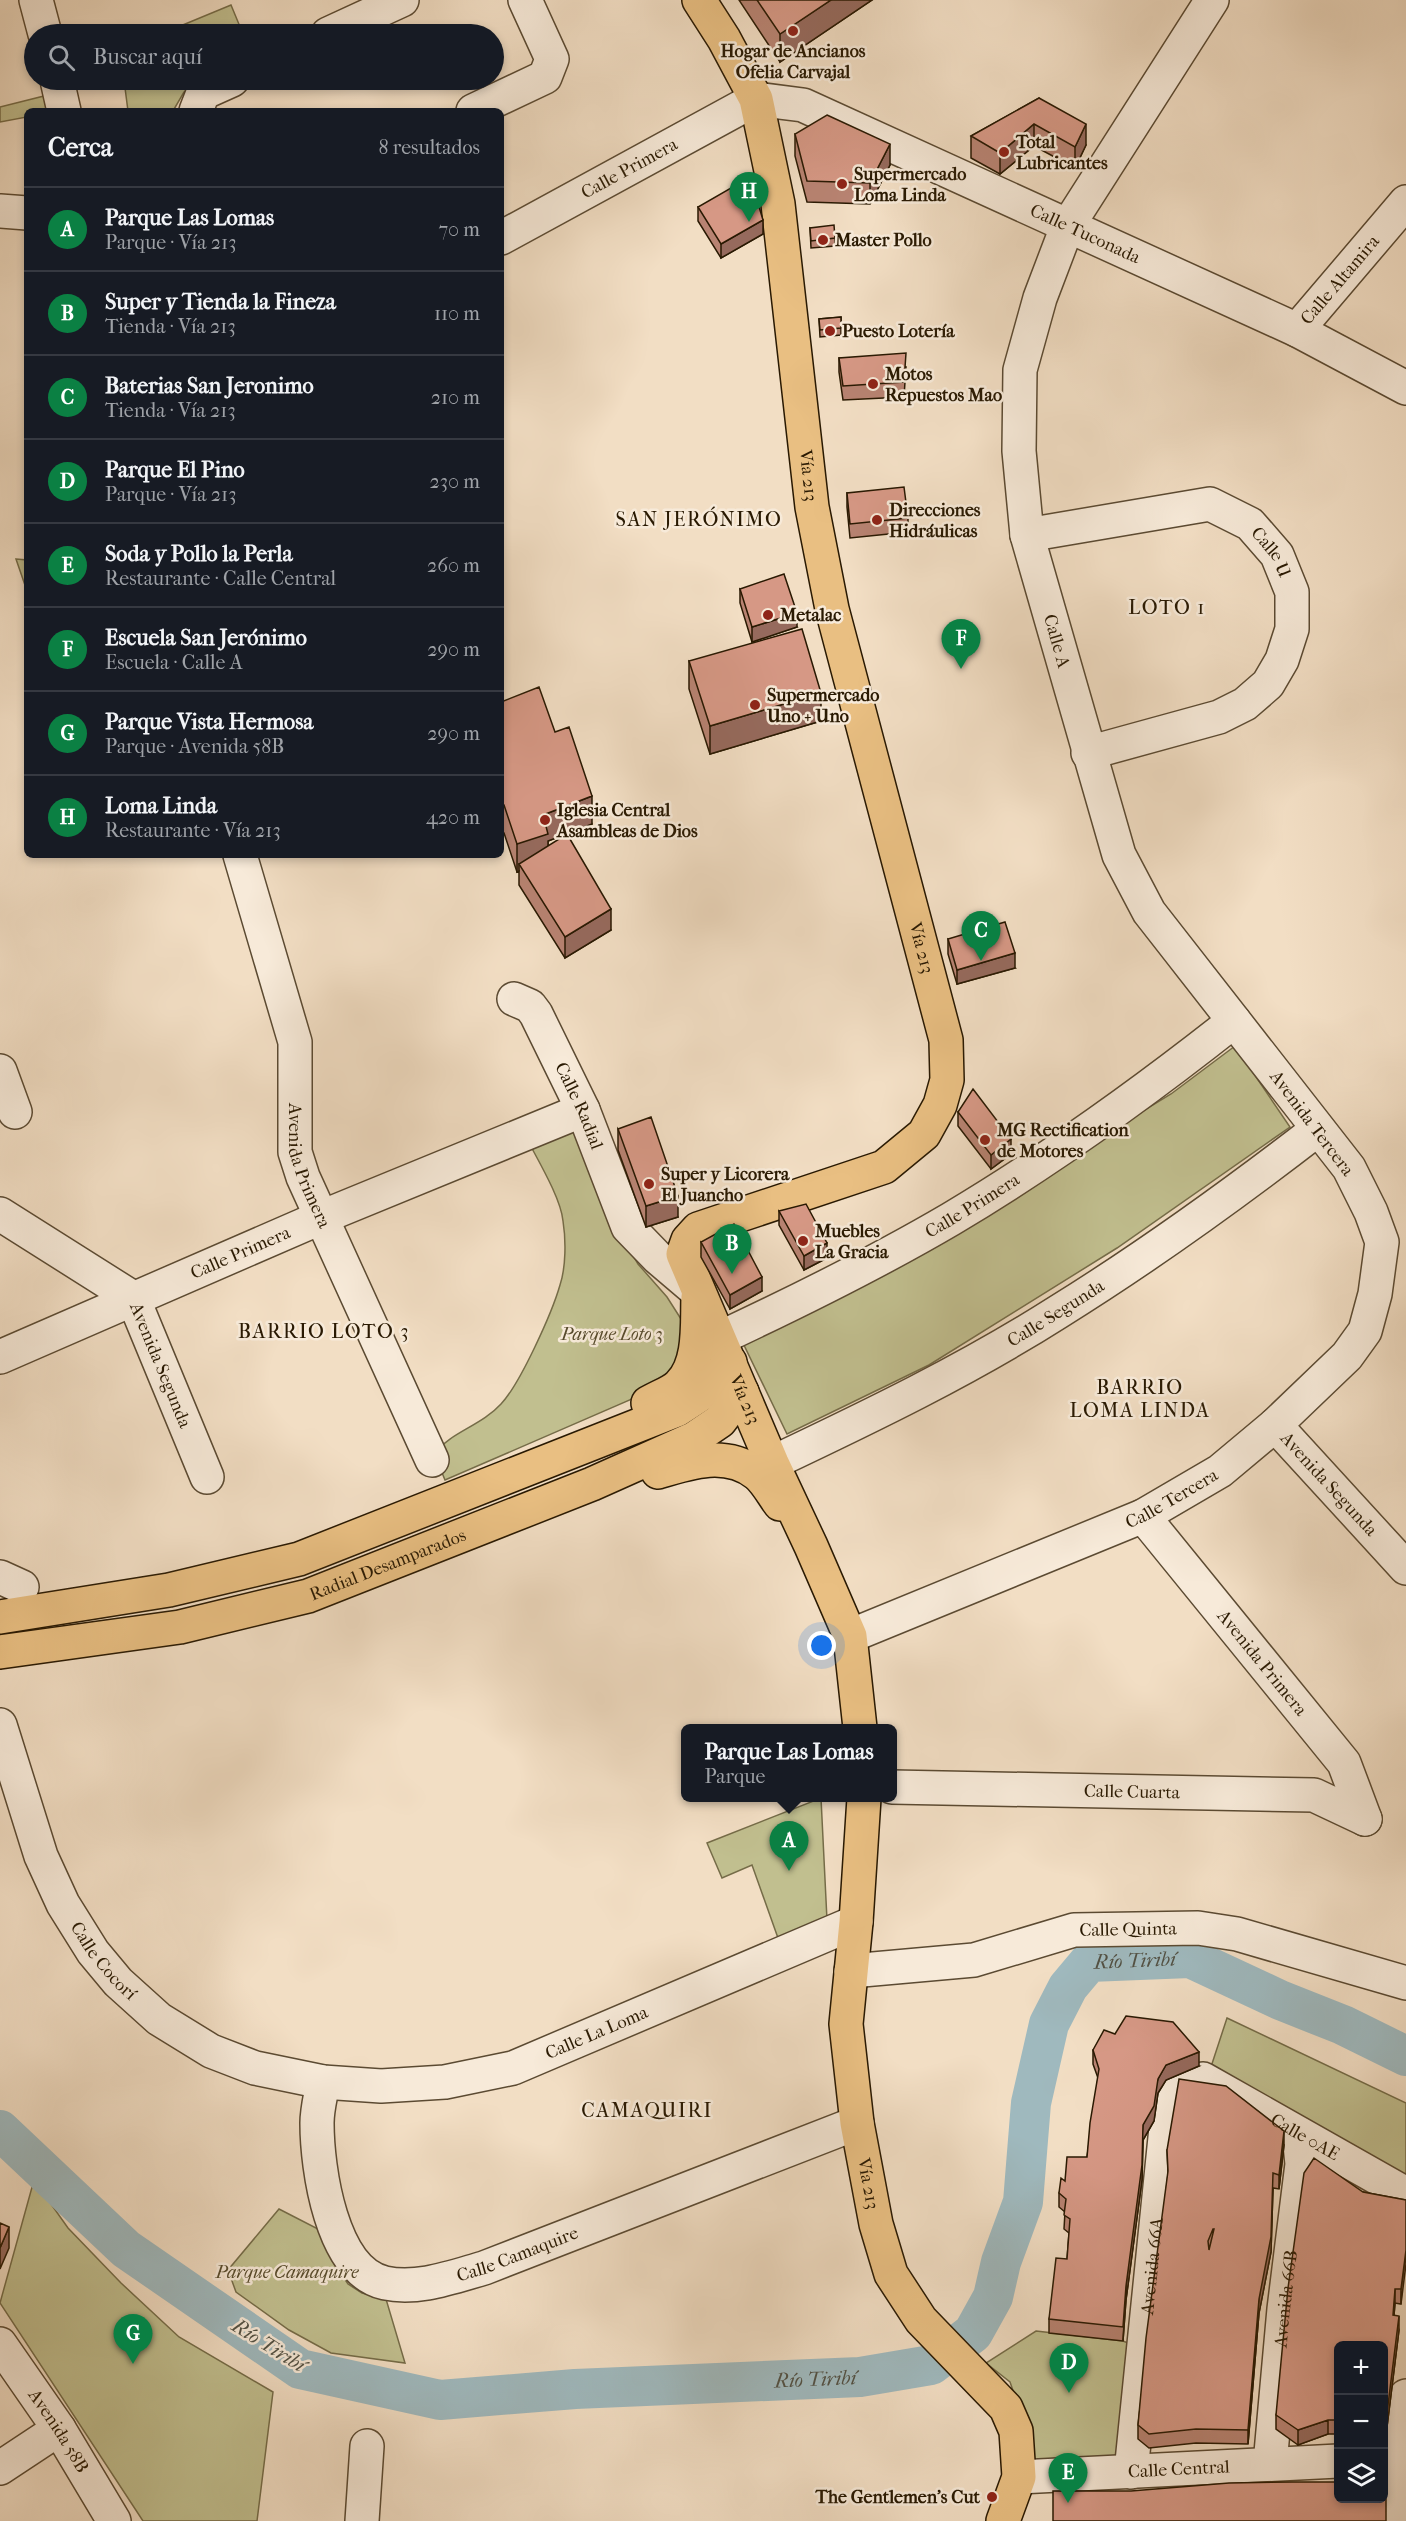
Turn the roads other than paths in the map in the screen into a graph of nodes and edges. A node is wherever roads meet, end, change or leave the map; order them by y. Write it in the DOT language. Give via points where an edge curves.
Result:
graph roads {
  1 [pos="36,0"];
  2 [pos="402,0"];
  3 [pos="525,0"];
  4 [pos="699,0"];
  5 [pos="1212,0"];
  6 [pos="42,24"];
  7 [pos="350,24"];
  8 [pos="59,90"];
  9 [pos="210,90"];
  10 [pos="756,99"];
  11 [pos="63,108"];
  12 [pos="196,108"];
  13 [pos="479,108"];
  14 [pos="1406,202"];
  15 [pos="0,211"];
  16 [pos="24,213"];
  17 [pos="1067,227"];
  18 [pos="504,236"];
  19 [pos="1297,330"];
  20 [pos="1406,388"];
  21 [pos="1027,535"];
  22 [pos="1088,753"];
  23 [pos="241,858"];
  24 [pos="514,999"];
  25 [pos="1234,1022"];
  26 [pos="0,1071"];
  27 [pos="583,1110"];
  28 [pos="15,1112"];
  29 [pos="1318,1129"];
  30 [pos="0,1214"];
  31 [pos="322,1217"];
  32 [pos="628,1227"];
  33 [pos="698,1229"];
  34 [pos="1394,1243"];
  35 [pos="698,1292"];
  36 [pos="133,1298"];
  37 [pos="725,1350"];
  38 [pos="0,1358"];
  39 [pos="742,1392"];
  40 [pos="1275,1425"];
  41 [pos="584,1447"];
  42 [pos="432,1460"];
  43 [pos="698,1460"];
  44 [pos="772,1463"];
  45 [pos="207,1477"];
  46 [pos="592,1484"];
  47 [pos="1143,1516"];
  48 [pos="811,1546"];
  49 [pos="1406,1568"];
  50 [pos="0,1617"];
  51 [pos="850,1636"];
  52 [pos="0,1652"];
  53 [pos="860,1724"];
  54 [pos="0,1725"];
  55 [pos="897,1787"];
  56 [pos="864,1802"];
  57 [pos="1365,1819"];
  58 [pos="856,1922"];
  59 [pos="851,1971"];
  60 [pos="1404,1983"];
  61 [pos="1203,2079"];
  62 [pos="323,2082"];
  63 [pos="857,2123"];
  64 [pos="1299,2134"];
  65 [pos="1406,2194"];
  66 [pos="0,2344"];
  67 [pos="1406,2396"];
  68 [pos="59,2428"];
  69 [pos="367,2446"];
  70 [pos="1391,2458"];
  71 [pos="1334,2461"];
  72 [pos="1270,2464"];
  73 [pos="0,2468"];
  74 [pos="1131,2472"];
  75 [pos="1019,2477"];
  76 [pos="114,2521"];
  77 [pos="362,2521"];
  78 [pos="1003,2521"];
  79 [pos="1392,2521"];
  1 -- 6 [label="street"];
  2 -- 7 [label="street"];
  3 -- 13 [label="street" via="552,59 544,77"];
  4 -- 10 [label="main road, Vía 213"];
  5 -- 17 [label="street, Calle A"];
  8 -- 11 [label="street"];
  9 -- 12 [label="street" via="203,93"];
  10 -- 17 [label="street, Calle Tuconada" via="803,105"];
  10 -- 18 [label="street, Calle Primera"];
  10 -- 33 [label="main road, Vía 213" via="778,204 816,530 835,621 946,1040 947,1080 940,1105 924,1134 884,1167"];
  14 -- 19 [label="street, Calle Altamira"];
  15 -- 16 [label="street"];
  17 -- 19 [label="street, Calle Tuconada"];
  17 -- 21 [label="street, Calle A" via="1040,298 1020,370 1019,451"];
  19 -- 20 [label="street, Calle Tuconada"];
  21 -- 22 [label="street, Calle A"];
  21 -- 22 [label="street, Calle U" via="1210,504 1250,524 1277,555 1292,592 1292,629 1282,660 1268,684 1245,704 1219,717"];
  22 -- 25 [label="street, Calle A" via="1119,855 1149,912"];
  23 -- 31 [label="street, Avenida Primera" via="296,1042 295,1152"];
  24 -- 27 [label="street, Calle Radial" via="530,1006 536,1014"];
  25 -- 29 [label="street, Avenida Tercera"];
  25 -- 37 [label="street, Calle Primera" via="1096,1126 950,1219"];
  26 -- 28 [label="street"];
  27 -- 31 [label="street, Calle Primera"];
  27 -- 32 [label="street, Calle Radial"];
  29 -- 34 [label="street, Avenida Tercera" via="1349,1168 1371,1212"];
  29 -- 44 [label="street, Calle Segunda" via="1146,1256 1056,1313 964,1367"];
  30 -- 36 [label="street, Avenida Segunda"];
  31 -- 36 [label="street, Calle Primera"];
  31 -- 42 [label="street, Avenida Primera"];
  32 -- 33 [label="street" via="656,1237 685,1235"];
  32 -- 35 [label="street, Calle Radial"];
  33 -- 35 [label="main road, Vía 213" via="683,1254"];
  34 -- 40 [label="street, Calle Tercera" via="1365,1331 1347,1356"];
  35 -- 37 [label="main road, Vía 213"];
  35 -- 41 [label="main road" via="692,1363 681,1383"];
  36 -- 38 [label="street, Calle Primera"];
  36 -- 45 [label="street, Avenida Segunda"];
  37 -- 39 [label="main road, Vía 213"];
  37 -- 41 [label="main road, Radial Desamparados" via="704,1393 677,1410"];
  39 -- 44 [label="main road, Vía 213"];
  39 -- 46 [label="main road, Radial Desamparados" via="720,1421 695,1438"];
  40 -- 47 [label="street, Calle Tercera" via="1220,1471"];
  40 -- 49 [label="street, Avenida Segunda"];
  41 -- 50 [label="main road, Radial Desamparados" via="299,1558 169,1590"];
  43 -- 44 [label="main road" via="723,1453 748,1454"];
  43 -- 46 [label="main road" via="630,1480"];
  43 -- 48 [label="main road" via="736,1464 757,1474"];
  44 -- 48 [label="main road, Vía 213"];
  46 -- 52 [label="main road, Radial Desamparados" via="309,1596 180,1627"];
  47 -- 51 [label="street, Calle Tercera"];
  47 -- 57 [label="street, Avenida Primera" via="1344,1763"];
  48 -- 51 [label="main road, Vía 213"];
  51 -- 53 [label="main road, Vía 213"];
  54 -- 62 [label="street, Calle Cocorí" via="41,1856 58,1894 93,1952 118,1982 159,2019 211,2051 255,2068"];
  55 -- 57 [label="street, Calle Cuarta" via="1314,1795"];
  56 -- 58 [label="main road, Vía 213"];
  58 -- 59 [label="main road, Vía 213"];
  58 -- 62 [label="street, Calle La Loma" via="513,2068 445,2082 381,2086"];
  59 -- 60 [label="street, Calle Quinta" via="974,1960 1074,1930 1198,1928 1237,1934"];
  59 -- 63 [label="main road, Vía 213" via="846,2024"];
  61 -- 64 [label="street, Calle 0AE"];
  61 -- 74 [label="street, Avenida 66A" via="1175,2094 1170,2102"];
  62 -- 63 [label="street, Calle Camaquire" via="316,2122 321,2170 327,2204 340,2239 357,2268 382,2282 406,2285 484,2268"];
  63 -- 75 [label="main road, Vía 213" via="876,2224 891,2274 921,2320 1006,2408 1016,2431"];
  64 -- 65 [label="street, Calle 0AE"];
  64 -- 72 [label="street, Avenida 66B" via="1302,2164"];
  66 -- 68 [label="street, Avenida 58B"];
  67 -- 70 [label="street"];
  68 -- 73 [label="street"];
  68 -- 76 [label="street, Avenida 58B"];
  69 -- 77 [label="street"];
  70 -- 79 [label="street"];
  71 -- 72 [label="street, Calle Central"];
  72 -- 74 [label="street, Calle Central"];
  74 -- 75 [label="street, Calle Central"];
  75 -- 78 [label="main road, Vía 213"];
}
